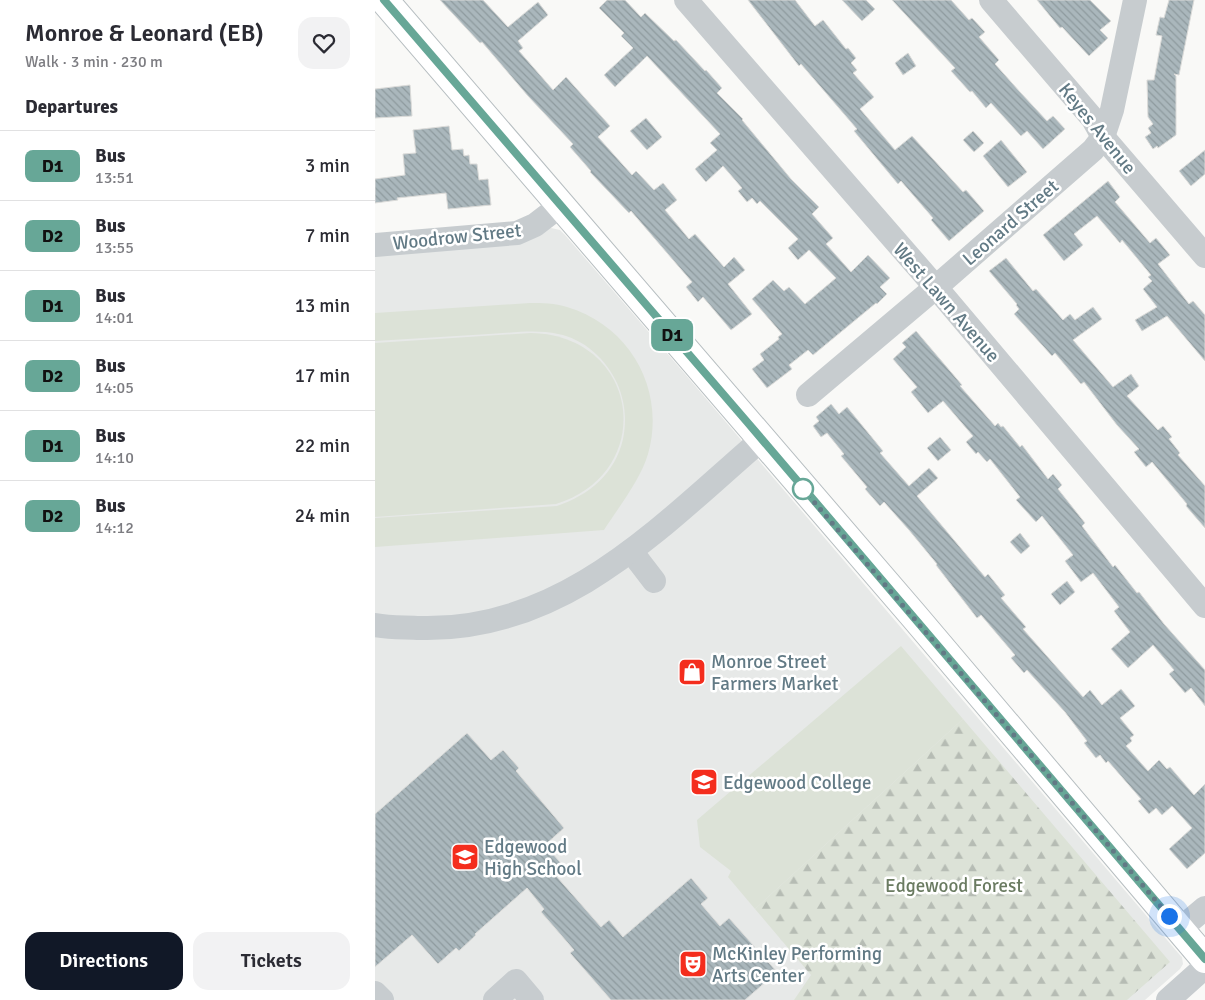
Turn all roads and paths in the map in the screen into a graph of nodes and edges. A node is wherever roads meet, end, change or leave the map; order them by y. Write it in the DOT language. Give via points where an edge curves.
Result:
graph roads {
  1 [pos="384,0"];
  2 [pos="686,0"];
  3 [pos="991,0"];
  4 [pos="1135,0"];
  5 [pos="1103,137"];
  6 [pos="561,206"];
  7 [pos="375,245"];
  8 [pos="1205,256"];
  9 [pos="936,288"];
  10 [pos="807,395"];
  11 [pos="762,439"];
  12 [pos="631,551"];
  13 [pos="654,581"];
  14 [pos="1205,606"];
  15 [pos="375,625"];
  16 [pos="1205,908"];
  17 [pos="1181,929"];
  18 [pos="1205,959"];
  19 [pos="1205,967"];
  20 [pos="375,993"];
  21 [pos="382,1000"];
  22 [pos="495,1000"];
  23 [pos="532,1000"];
  24 [pos="1168,1000"];
  1 -- 6 [label="main road"];
  2 -- 9 [label="street, West Lawn Avenue"];
  3 -- 5 [label="street, Keyes Avenue" via="1093,119"];
  4 -- 5 [label="street, Leonard Street" via="1112,110"];
  5 -- 8 [label="street, Keyes Avenue"];
  5 -- 9 [label="street, Leonard Street" via="1093,150"];
  6 -- 7 [label="street, Woodrow Street" via="535,225 517,232"];
  6 -- 11 [label="main road"];
  9 -- 10 [label="street, Leonard Street"];
  9 -- 14 [label="street, West Lawn Avenue"];
  11 -- 12 [label="street"];
  11 -- 17 [label="main road"];
  12 -- 13 [label="street"];
  12 -- 15 [label="street" via="571,590 516,615 440,628"];
  16 -- 17 [label="street"];
  17 -- 18 [label="main road"];
  19 -- 24 [label="street"];
  20 -- 21 [label="street"];
  22 -- 23 [label="street" via="516,981"];
}
